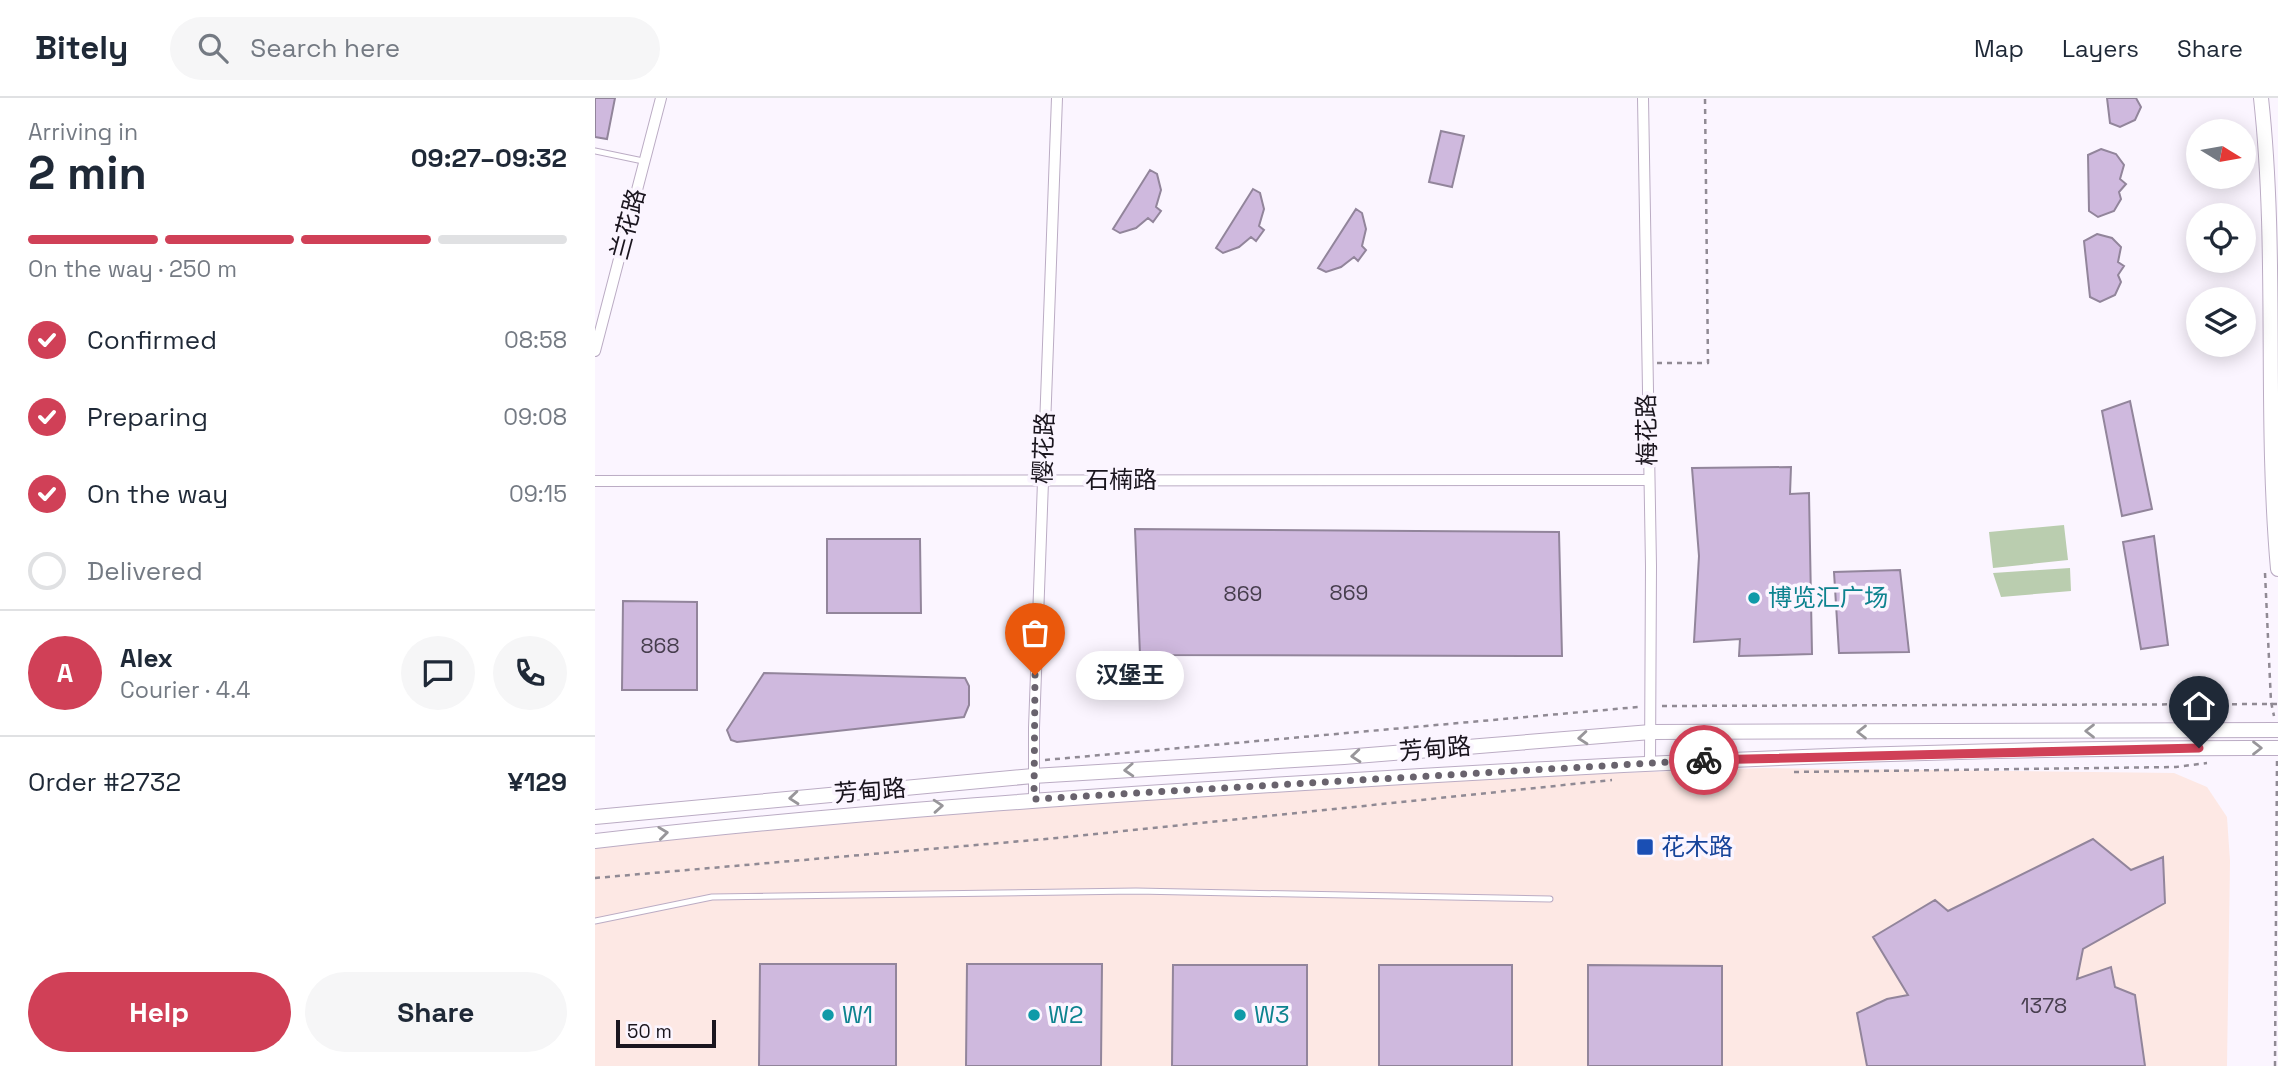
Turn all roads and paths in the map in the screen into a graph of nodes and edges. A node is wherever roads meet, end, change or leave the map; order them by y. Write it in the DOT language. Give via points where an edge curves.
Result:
graph roads {
  1 [pos="661,98"];
  2 [pos="1057,98"];
  3 [pos="1643,98"];
  4 [pos="1705,98"];
  5 [pos="2261,98"];
  6 [pos="596,153"];
  7 [pos="645,161"];
  8 [pos="595,351"];
  9 [pos="1646,363"];
  10 [pos="1043,480"];
  11 [pos="1648,480"];
  12 [pos="595,481"];
  13 [pos="2271,570"];
  14 [pos="2278,730"];
  15 [pos="1651,732"];
  16 [pos="2278,748"];
  17 [pos="2278,755"];
  18 [pos="1650,762"];
  19 [pos="2214,762"];
  20 [pos="1785,772"];
  21 [pos="1033,776"];
  22 [pos="1619,780"];
  23 [pos="1034,799"];
  24 [pos="595,817"];
  25 [pos="595,841"];
  26 [pos="595,878"];
  27 [pos="1550,899"];
  28 [pos="595,912"];
  29 [pos="595,922"];
  30 [pos="2275,1066"];
  1 -- 7 [label="street, 兰花路"];
  2 -- 10 [label="street, 樱花路"];
  3 -- 9 [label="street, 梅花路"];
  4 -- 9 [label="path" via="1708,362"];
  5 -- 13 [label="main road" via="2273,225"];
  6 -- 7 [label="lane"];
  7 -- 8 [label="street, 兰花路"];
  9 -- 11 [label="street, 梅花路"];
  10 -- 11 [label="street, 石楠路"];
  10 -- 12 [label="street, 石楠路"];
  10 -- 21 [label="street, 樱花路"];
  11 -- 15 [label="street, 梅花路"];
  13 -- 14 [label="path" via="2271,702"];
  14 -- 15 [label="main road, 芳甸路, one-way"];
  15 -- 18 [label="street, 梅花路"];
  15 -- 21 [label="main road, 芳甸路, one-way"];
  18 -- 16 [label="main road, 芳甸路, one-way"];
  17 -- 30 [label="path"];
  18 -- 23 [label="main road, 芳甸路"];
  19 -- 20 [label="path"];
  21 -- 23 [label="street, 樱花路"];
  21 -- 24 [label="main road, 芳甸路, one-way"];
  22 -- 26 [label="path" via="1057,838"];
  25 -- 23 [label="main road, 芳甸路, one-way" via="803,817"];
  27 -- 29 [label="lane" via="1136,891 712,897"];
  28 -- 29 [label="lane"];
}
